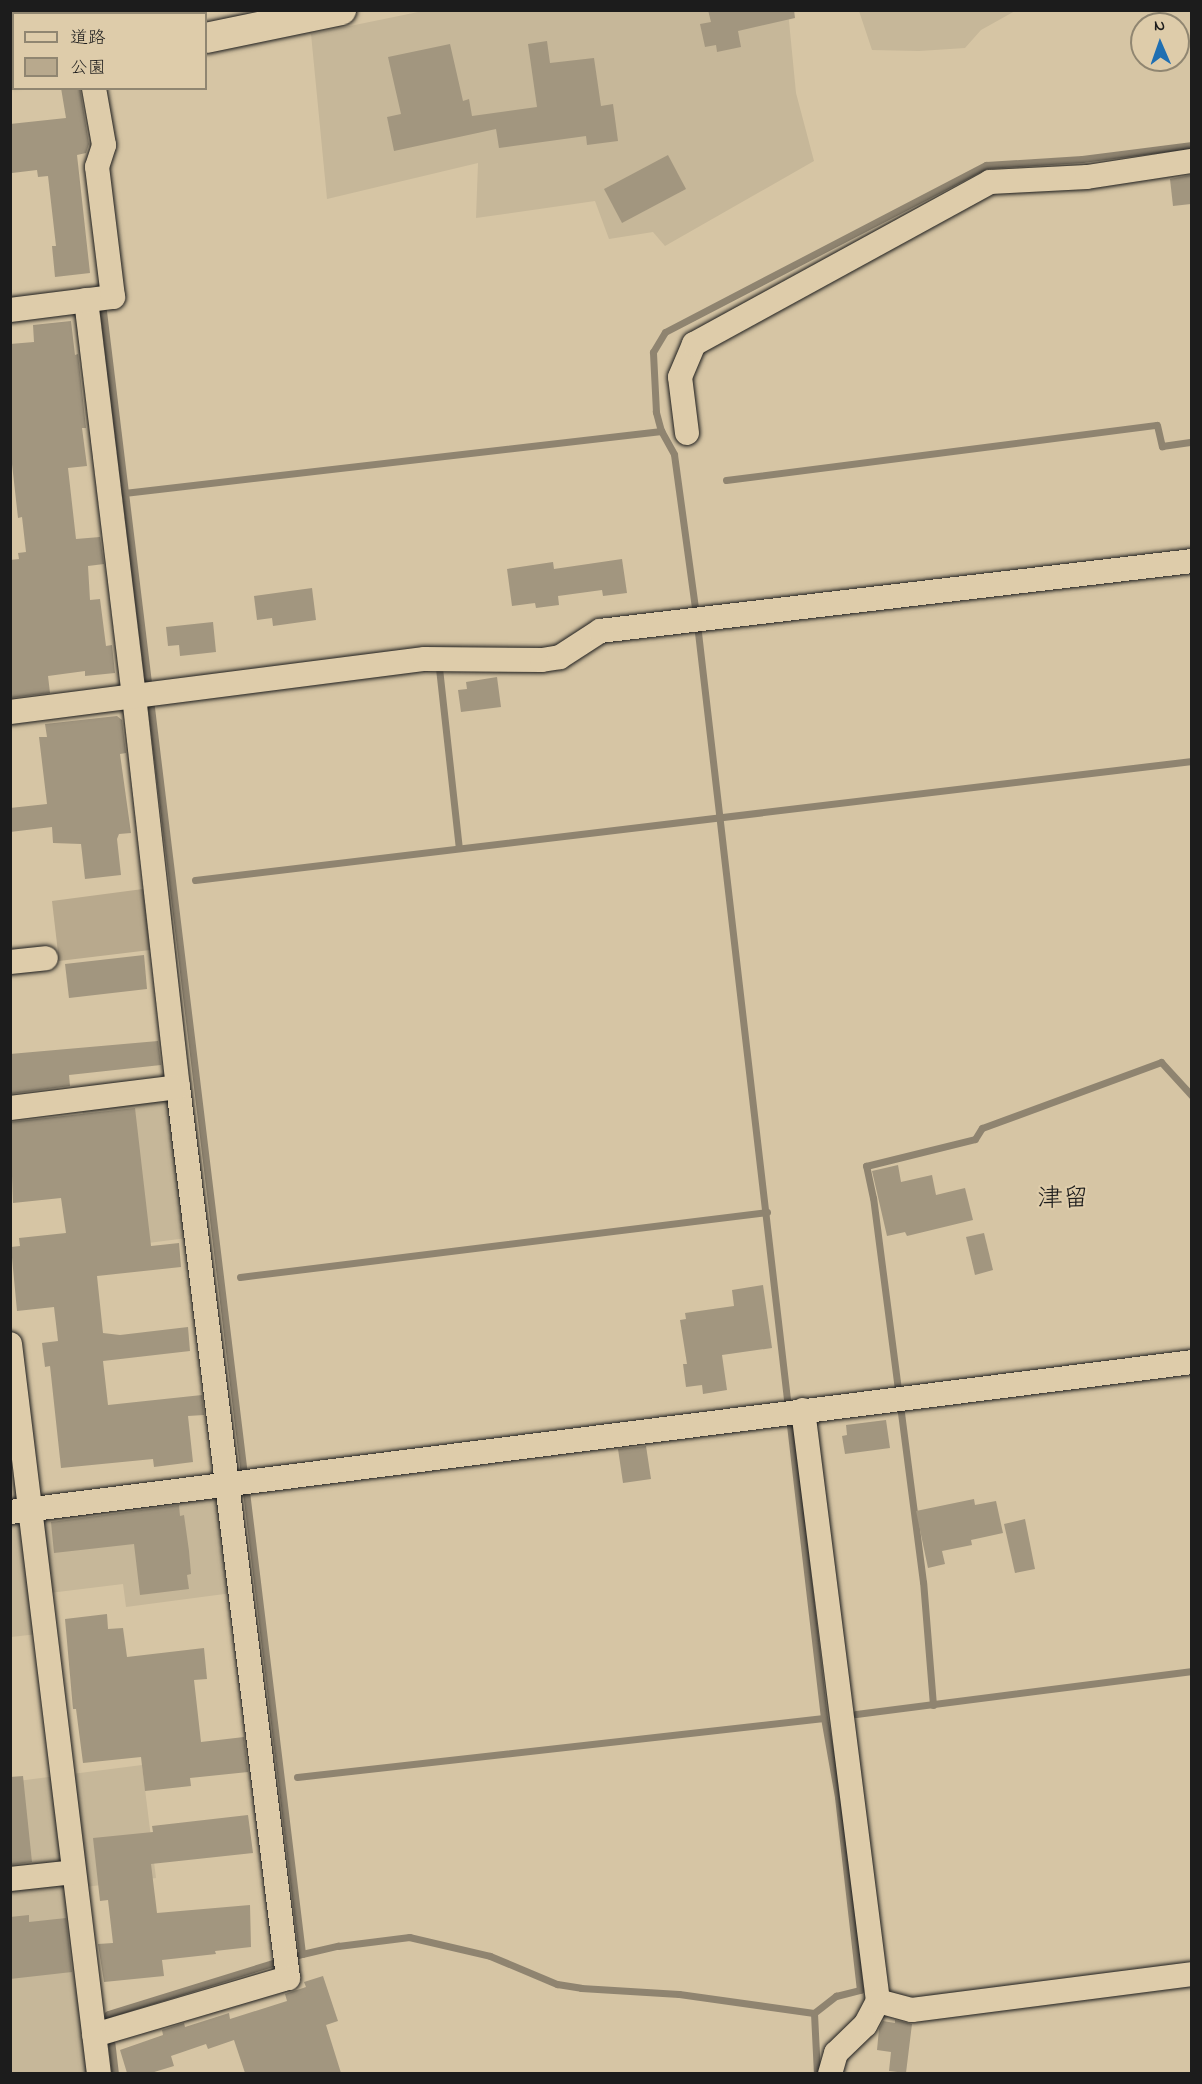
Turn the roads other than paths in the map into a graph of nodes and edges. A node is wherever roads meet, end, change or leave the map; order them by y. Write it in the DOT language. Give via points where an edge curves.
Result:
graph roads {
  1 [pos="341,10"];
  2 [pos="207,38"];
  3 [pos="94,90"];
  4 [pos="1191,161"];
  5 [pos="97,299"];
  6 [pos="10,310"];
  7 [pos="686,425"];
  8 [pos="1191,561"];
  9 [pos="144,695"];
  10 [pos="10,712"];
  11 [pos="46,958"];
  12 [pos="10,962"];
  13 [pos="178,1087"];
  14 [pos="10,1108"];
  15 [pos="10,1344"];
  16 [pos="1191,1362"];
  17 [pos="794,1412"];
  18 [pos="239,1485"];
  19 [pos="20,1511"];
  20 [pos="74,1872"];
  21 [pos="10,1879"];
  22 [pos="1191,1974"];
  23 [pos="878,2001"];
  24 [pos="104,2032"];
  25 [pos="99,2073"];
  26 [pos="830,2073"];
  1 -- 2 [label="street"];
  3 -- 5 [label="street" via="101,156"];
  4 -- 7 [label="street" via="1087,177 990,182 694,344 680,377"];
  5 -- 6 [label="street"];
  5 -- 9 [label="street"];
  8 -- 9 [label="street" via="600,631 560,657 542,660 425,659"];
  9 -- 10 [label="street"];
  9 -- 13 [label="street"];
  11 -- 12 [label="street"];
  13 -- 14 [label="street"];
  13 -- 18 [label="street"];
  15 -- 19 [label="street"];
  16 -- 17 [label="street"];
  17 -- 18 [label="street"];
  17 -- 23 [label="street"];
  18 -- 19 [label="street"];
  18 -- 24 [label="street" via="288,1978"];
  19 -- 20 [label="street"];
  20 -- 21 [label="street"];
  20 -- 24 [label="street"];
  22 -- 23 [label="street" via="912,2010"];
  23 -- 26 [label="street" via="865,2025 836,2053"];
  24 -- 25 [label="street"];
}
